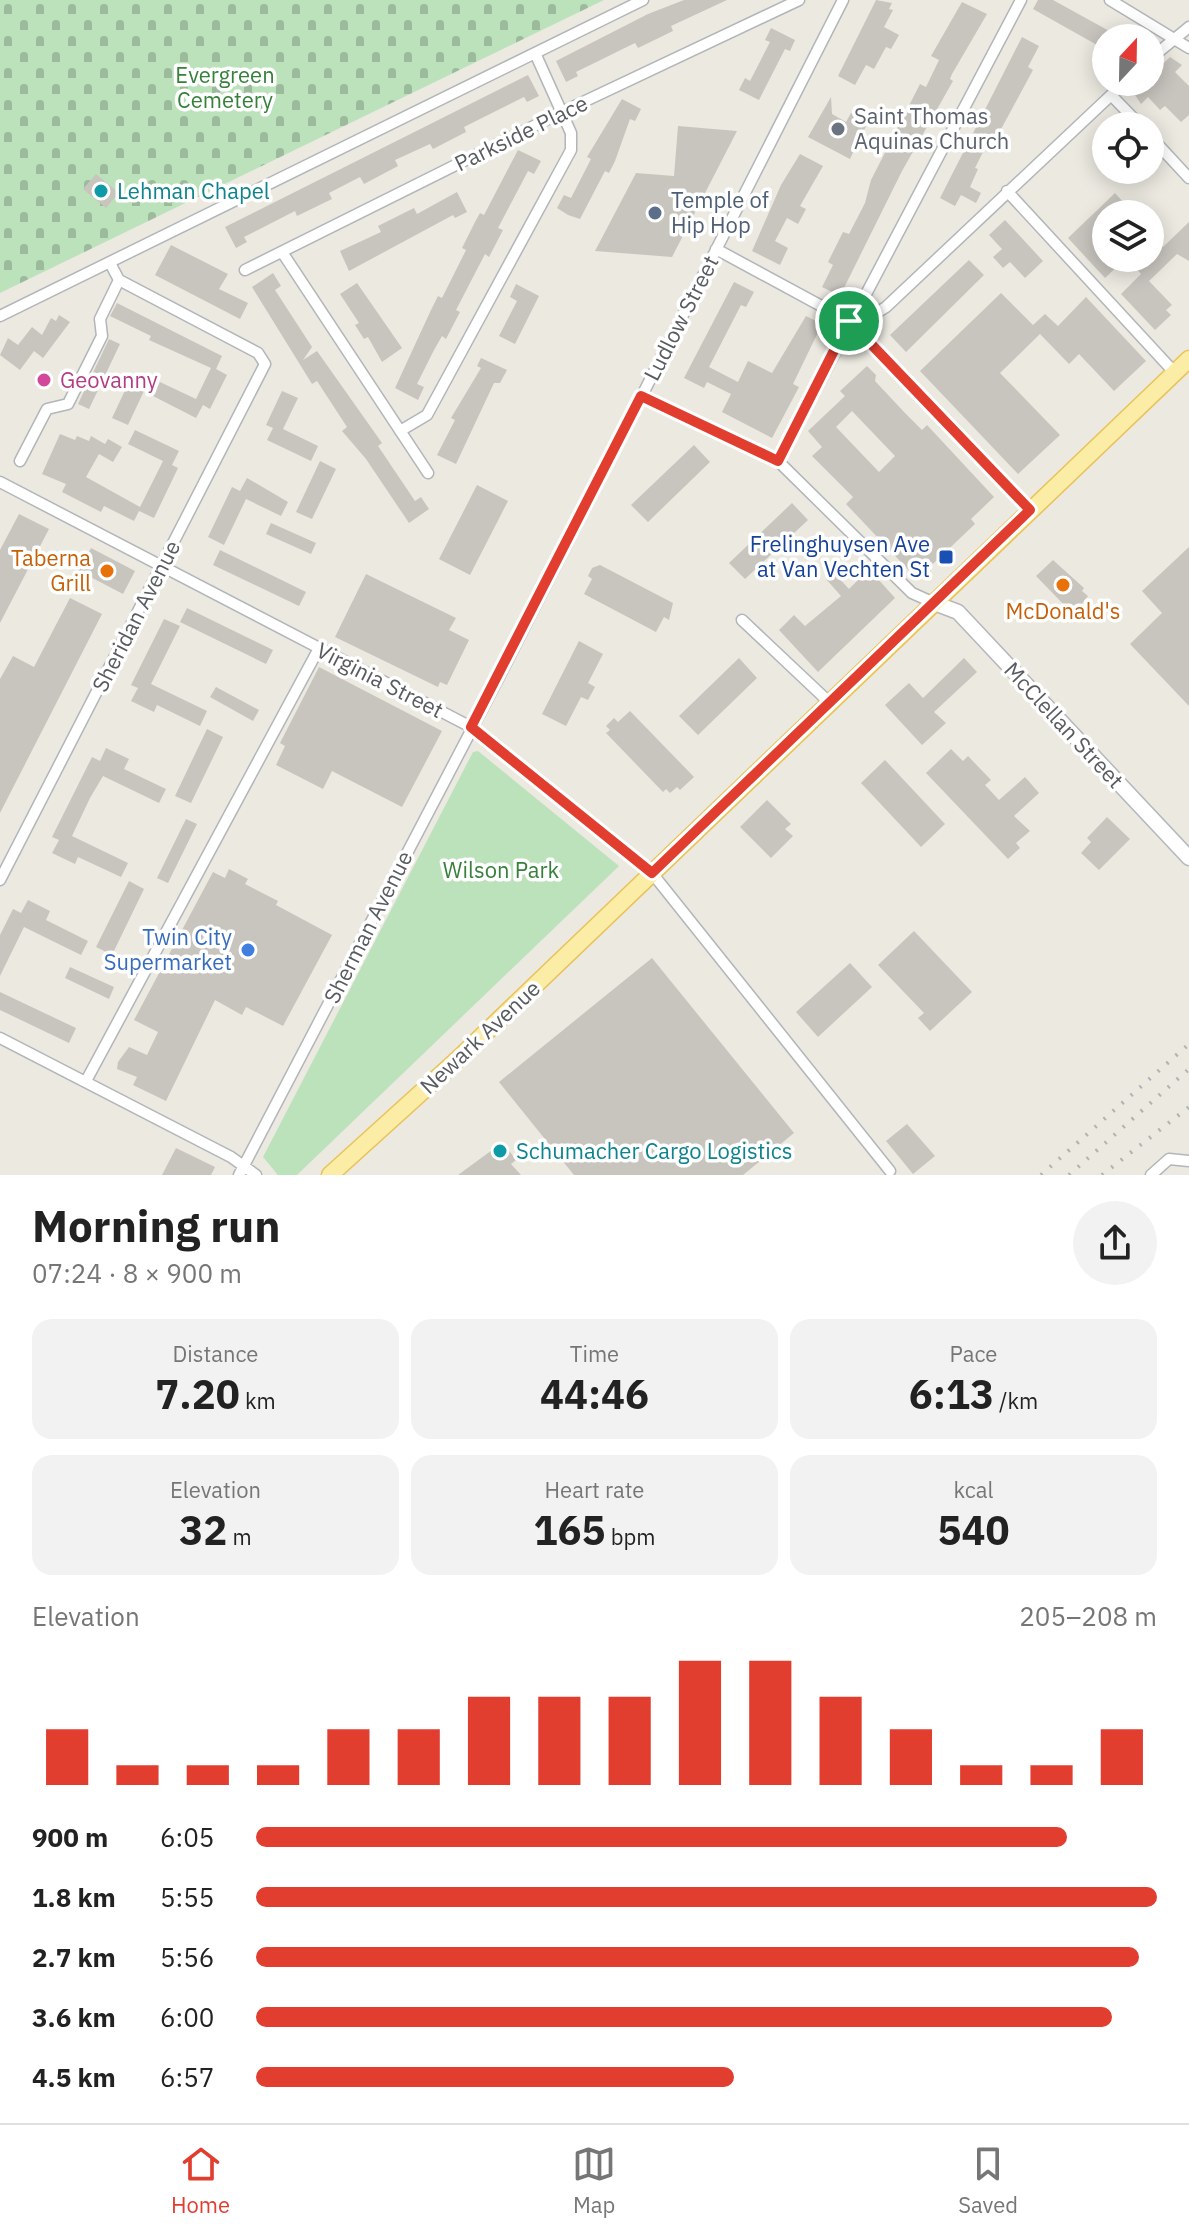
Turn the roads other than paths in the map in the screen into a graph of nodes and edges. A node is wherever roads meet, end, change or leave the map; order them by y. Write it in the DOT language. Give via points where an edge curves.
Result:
graph roads {
  1 [pos="643,0"];
  2 [pos="799,0"];
  3 [pos="843,0"];
  4 [pos="1021,0"];
  5 [pos="1110,0"];
  6 [pos="1189,27"];
  7 [pos="1172,39"];
  8 [pos="1164,46"];
  9 [pos="1189,48"];
  10 [pos="535,53"];
  11 [pos="1110,96"];
  12 [pos="1112,96"];
  13 [pos="562,112"];
  14 [pos="1127,112"];
  15 [pos="1164,151"];
  16 [pos="1189,178"];
  17 [pos="1007,191"];
  18 [pos="716,249"];
  19 [pos="282,252"];
  20 [pos="110,263"];
  21 [pos="245,270"];
  22 [pos="119,280"];
  23 [pos="0,316"];
  24 [pos="849,321"];
  25 [pos="1189,359"];
  26 [pos="1174,372"];
  27 [pos="641,396"];
  28 [pos="400,431"];
  29 [pos="20,461"];
  30 [pos="778,461"];
  31 [pos="428,473"];
  32 [pos="0,484"];
  33 [pos="1030,510"];
  34 [pos="161,566"];
  35 [pos="932,602"];
  36 [pos="742,620"];
  37 [pos="318,650"];
  38 [pos="498,679"];
  39 [pos="830,703"];
  40 [pos="471,727"];
  41 [pos="1189,858"];
  42 [pos="652,873"];
  43 [pos="0,880"];
  44 [pos="0,1038"];
  45 [pos="86,1081"];
  46 [pos="1189,1161"];
  47 [pos="242,1170"];
  48 [pos="890,1171"];
  49 [pos="256,1175"];
  50 [pos="330,1175"];
  51 [pos="1151,1175"];
  1 -- 10 [label="street"];
  2 -- 13 [label="street, Parkside Place"];
  3 -- 18 [label="street, Ludlow Street"];
  4 -- 24 [label="street"];
  5 -- 7 [label="street"];
  6 -- 7 [label="street"];
  7 -- 8 [label="street"];
  7 -- 9 [label="street"];
  10 -- 13 [label="street"];
  10 -- 20 [label="street"];
  11 -- 17 [label="street"];
  12 -- 14 [label="street"];
  13 -- 19 [label="street, Parkside Place"];
  13 -- 28 [label="street" via="571,150 427,415"];
  15 -- 16 [label="street"];
  17 -- 24 [label="street" via="886,307 867,319"];
  17 -- 26 [label="street"];
  18 -- 24 [label="street"];
  18 -- 27 [label="street, Ludlow Street"];
  19 -- 21 [label="street, Parkside Place"];
  19 -- 28 [label="street"];
  20 -- 22 [label="street"];
  20 -- 23 [label="street"];
  22 -- 29 [label="street" via="100,319 102,336 68,404 47,409"];
  22 -- 34 [label="street, Sheridan Avenue" via="258,353 265,364"];
  24 -- 30 [label="street"];
  24 -- 33 [label="street"];
  25 -- 26 [label="main road, Newark Avenue"];
  26 -- 33 [label="main road, Newark Avenue"];
  27 -- 30 [label="street"];
  27 -- 38 [label="street, Ludlow Street"];
  28 -- 31 [label="street"];
  30 -- 35 [label="street" via="912,593"];
  32 -- 34 [label="street, Virginia Street"];
  33 -- 35 [label="main road, Newark Avenue"];
  34 -- 37 [label="street, Virginia Street"];
  34 -- 43 [label="street, Sheridan Avenue"];
  35 -- 39 [label="main road, Newark Avenue"];
  35 -- 41 [label="main road, McClellan Street" via="958,612"];
  36 -- 39 [label="street"];
  37 -- 40 [label="street, Virginia Street"];
  37 -- 45 [label="street"];
  38 -- 40 [label="street, Sherman Avenue"];
  39 -- 42 [label="main road, Newark Avenue"];
  40 -- 42 [label="street, Virginia Street"];
  40 -- 47 [label="street, Sherman Avenue"];
  42 -- 48 [label="street, Virginia Street"];
  42 -- 50 [label="main road, Newark Avenue"];
  44 -- 45 [label="street"];
  45 -- 47 [label="street"];
  46 -- 51 [label="street" via="1169,1159"];
  47 -- 49 [label="street"];
}
